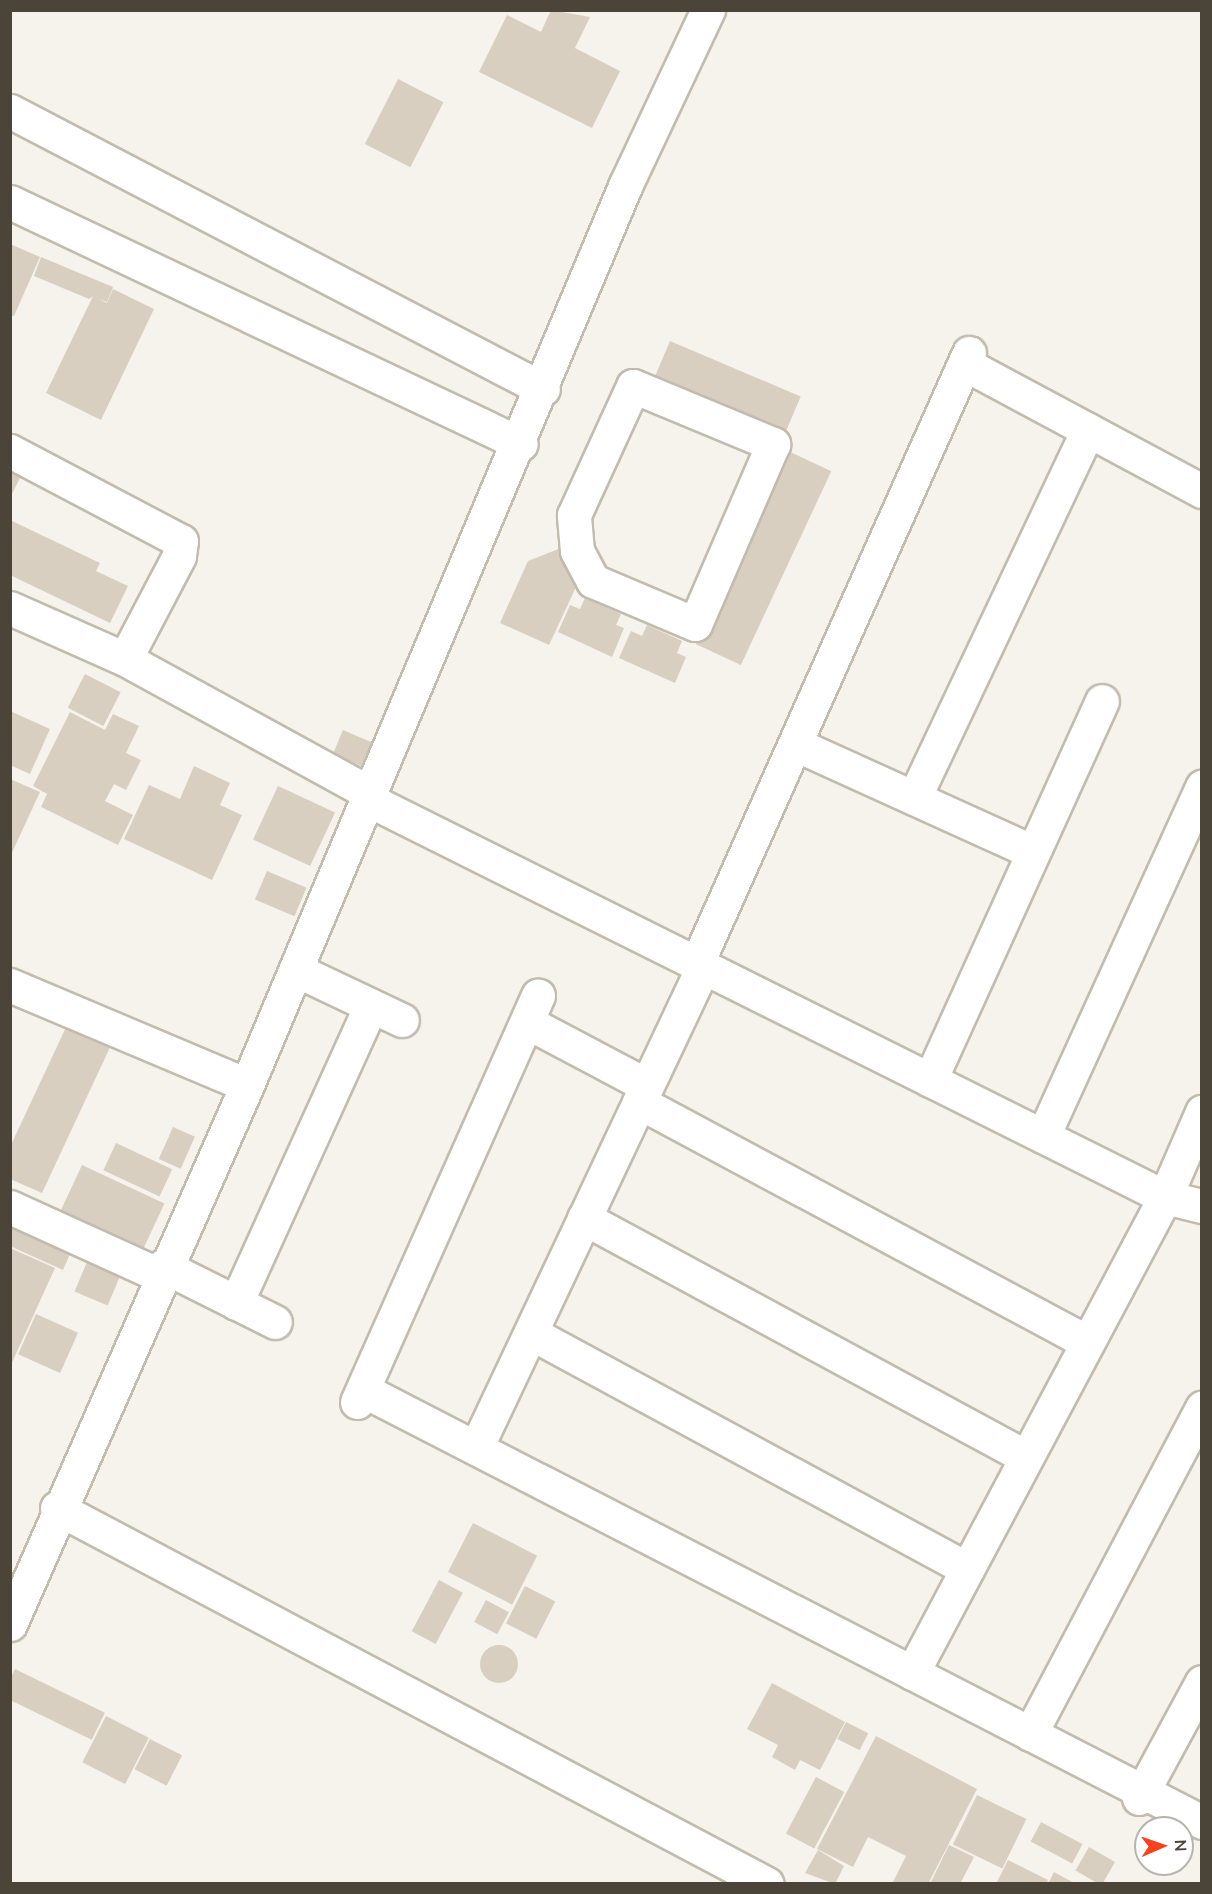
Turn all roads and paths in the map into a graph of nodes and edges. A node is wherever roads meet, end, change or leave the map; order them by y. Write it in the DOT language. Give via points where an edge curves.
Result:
graph roads {
  1 [pos="708,10"];
  2 [pos="10,111"];
  3 [pos="10,202"];
  4 [pos="543,389"];
  5 [pos="1088,430"];
  6 [pos="520,444"];
  7 [pos="10,451"];
  8 [pos="1202,491"];
  9 [pos="10,608"];
  10 [pos="695,624"];
  11 [pos="125,659"];
  12 [pos="1101,700"];
  13 [pos="795,744"];
  14 [pos="1202,787"];
  15 [pos="369,796"];
  16 [pos="914,798"];
  17 [pos="1033,852"];
  18 [pos="700,965"];
  19 [pos="296,970"];
  20 [pos="10,985"];
  21 [pos="371,1006"];
  22 [pos="402,1020"];
  23 [pos="930,1080"];
  24 [pos="247,1085"];
  25 [pos="642,1093"];
  26 [pos="1202,1112"];
  27 [pos="1043,1136"];
  28 [pos="1165,1197"];
  29 [pos="1202,1206"];
  30 [pos="10,1207"];
  31 [pos="584,1218"];
  32 [pos="161,1270"];
  33 [pos="236,1303"];
  34 [pos="275,1322"];
  35 [pos="531,1333"];
  36 [pos="1087,1342"];
  37 [pos="1202,1408"];
  38 [pos="476,1448"];
  39 [pos="1026,1457"];
  40 [pos="57,1508"];
  41 [pos="967,1569"];
  42 [pos="10,1624"];
  43 [pos="912,1673"];
  44 [pos="1202,1682"];
  45 [pos="1030,1734"];
  46 [pos="1141,1795"];
  47 [pos="1202,1822"];
  48 [pos="767,1884"];
  1 -- 4 [label="street" via="625,186"];
  2 -- 4 [label="street"];
  3 -- 6 [label="street"];
  4 -- 6 [label="street"];
  5 -- 8 [label="street"];
  5 -- 13 [label="street" via="967,358"];
  5 -- 16 [label="street"];
  6 -- 15 [label="street"];
  7 -- 11 [label="street" via="181,541 179,556"];
  9 -- 11 [label="street"];
  10 -- 10 [label="street" via="773,444 633,386 574,515 577,551 593,581"];
  11 -- 15 [label="street"];
  12 -- 17 [label="street"];
  13 -- 16 [label="street"];
  13 -- 18 [label="street"];
  14 -- 27 [label="street"];
  15 -- 18 [label="street"];
  15 -- 19 [label="street"];
  16 -- 17 [label="street"];
  17 -- 23 [label="street"];
  18 -- 23 [label="street"];
  18 -- 25 [label="street"];
  19 -- 21 [label="street"];
  19 -- 24 [label="street"];
  20 -- 24 [label="street"];
  21 -- 22 [label="street"];
  21 -- 33 [label="street"];
  23 -- 27 [label="street"];
  24 -- 32 [label="street"];
  25 -- 31 [label="street"];
  25 -- 36 [label="street"];
  25 -- 38 [label="street" via="532,1009 360,1396"];
  26 -- 28 [label="street"];
  27 -- 28 [label="street"];
  28 -- 29 [label="street"];
  28 -- 36 [label="street"];
  30 -- 32 [label="street"];
  31 -- 35 [label="street"];
  31 -- 39 [label="street"];
  32 -- 33 [label="street"];
  32 -- 40 [label="street"];
  33 -- 34 [label="street"];
  35 -- 38 [label="street"];
  35 -- 41 [label="street"];
  36 -- 39 [label="street"];
  37 -- 45 [label="street"];
  38 -- 43 [label="street"];
  39 -- 41 [label="street"];
  40 -- 42 [label="street"];
  40 -- 48 [label="street"];
  41 -- 43 [label="street"];
  43 -- 45 [label="street"];
  44 -- 46 [label="street"];
  45 -- 46 [label="street"];
  46 -- 47 [label="street"];
}
